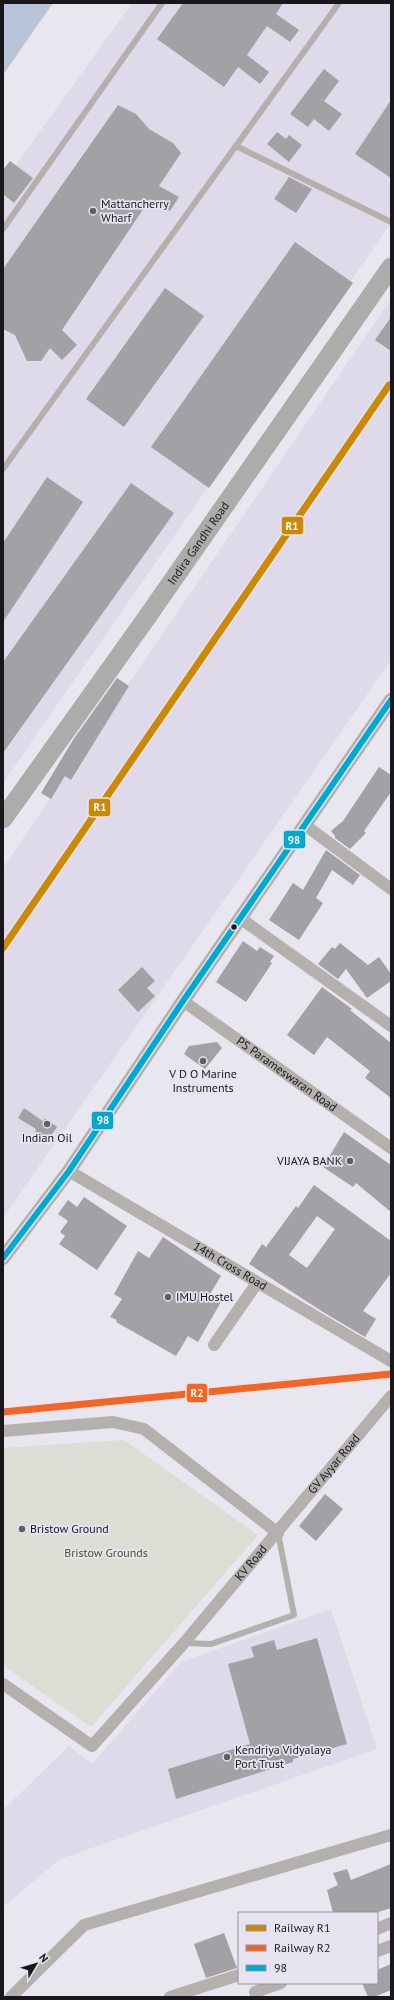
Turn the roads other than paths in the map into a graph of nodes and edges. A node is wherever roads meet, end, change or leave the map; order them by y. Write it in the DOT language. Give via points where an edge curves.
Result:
graph roads {
  1 [pos="162,3"];
  2 [pos="339,3"];
  3 [pos="236,146"];
  4 [pos="391,222"];
  5 [pos="3,229"];
  6 [pos="391,267"];
  7 [pos="3,469"];
  8 [pos="391,700"];
  9 [pos="3,819"];
  10 [pos="305,825"];
  11 [pos="391,889"];
  12 [pos="240,918"];
  13 [pos="183,1001"];
  14 [pos="391,1026"];
  15 [pos="391,1148"];
  16 [pos="69,1170"];
  17 [pos="3,1258"];
  18 [pos="257,1283"];
  19 [pos="214,1345"];
  20 [pos="391,1362"];
  21 [pos="391,1396"];
  22 [pos="3,1431"];
  23 [pos="278,1533"];
  24 [pos="184,1643"];
  25 [pos="3,1684"];
  26 [pos="391,1835"];
  27 [pos="391,1923"];
  28 [pos="378,1929"];
  29 [pos="391,1946"];
  30 [pos="378,1951"];
  31 [pos="238,1975"];
  32 [pos="278,1984"];
  33 [pos="17,1996"];
  34 [pos="170,1997"];
  35 [pos="257,1997"];
  1 -- 5 [label="lane"];
  2 -- 3 [label="lane"];
  3 -- 4 [label="lane"];
  3 -- 7 [label="lane"];
  6 -- 9 [label="highway, Indira Gandhi Road"];
  8 -- 10 [label="street"];
  10 -- 11 [label="street"];
  10 -- 12 [label="street"];
  12 -- 13 [label="street"];
  12 -- 14 [label="street"];
  13 -- 15 [label="street, PS Parameswaran Road"];
  13 -- 16 [label="street"];
  16 -- 17 [label="street"];
  16 -- 18 [label="street, 14th Cross Road"];
  18 -- 19 [label="street"];
  18 -- 20 [label="street, 14th Cross Road"];
  21 -- 23 [label="street, GV Ayyar Road"];
  22 -- 23 [label="street, KV Road" via="112,1422 144,1429"];
  23 -- 24 [label="street, KV Road"];
  23 -- 24 [label="lane" via="294,1615 211,1644"];
  24 -- 25 [label="street, KV Road" via="92,1746"];
  26 -- 33 [label="street" via="84,1925"];
  27 -- 28 [label="street"];
  29 -- 30 [label="street"];
  31 -- 34 [label="street"];
  32 -- 35 [label="street" via="255,1992"];
}
